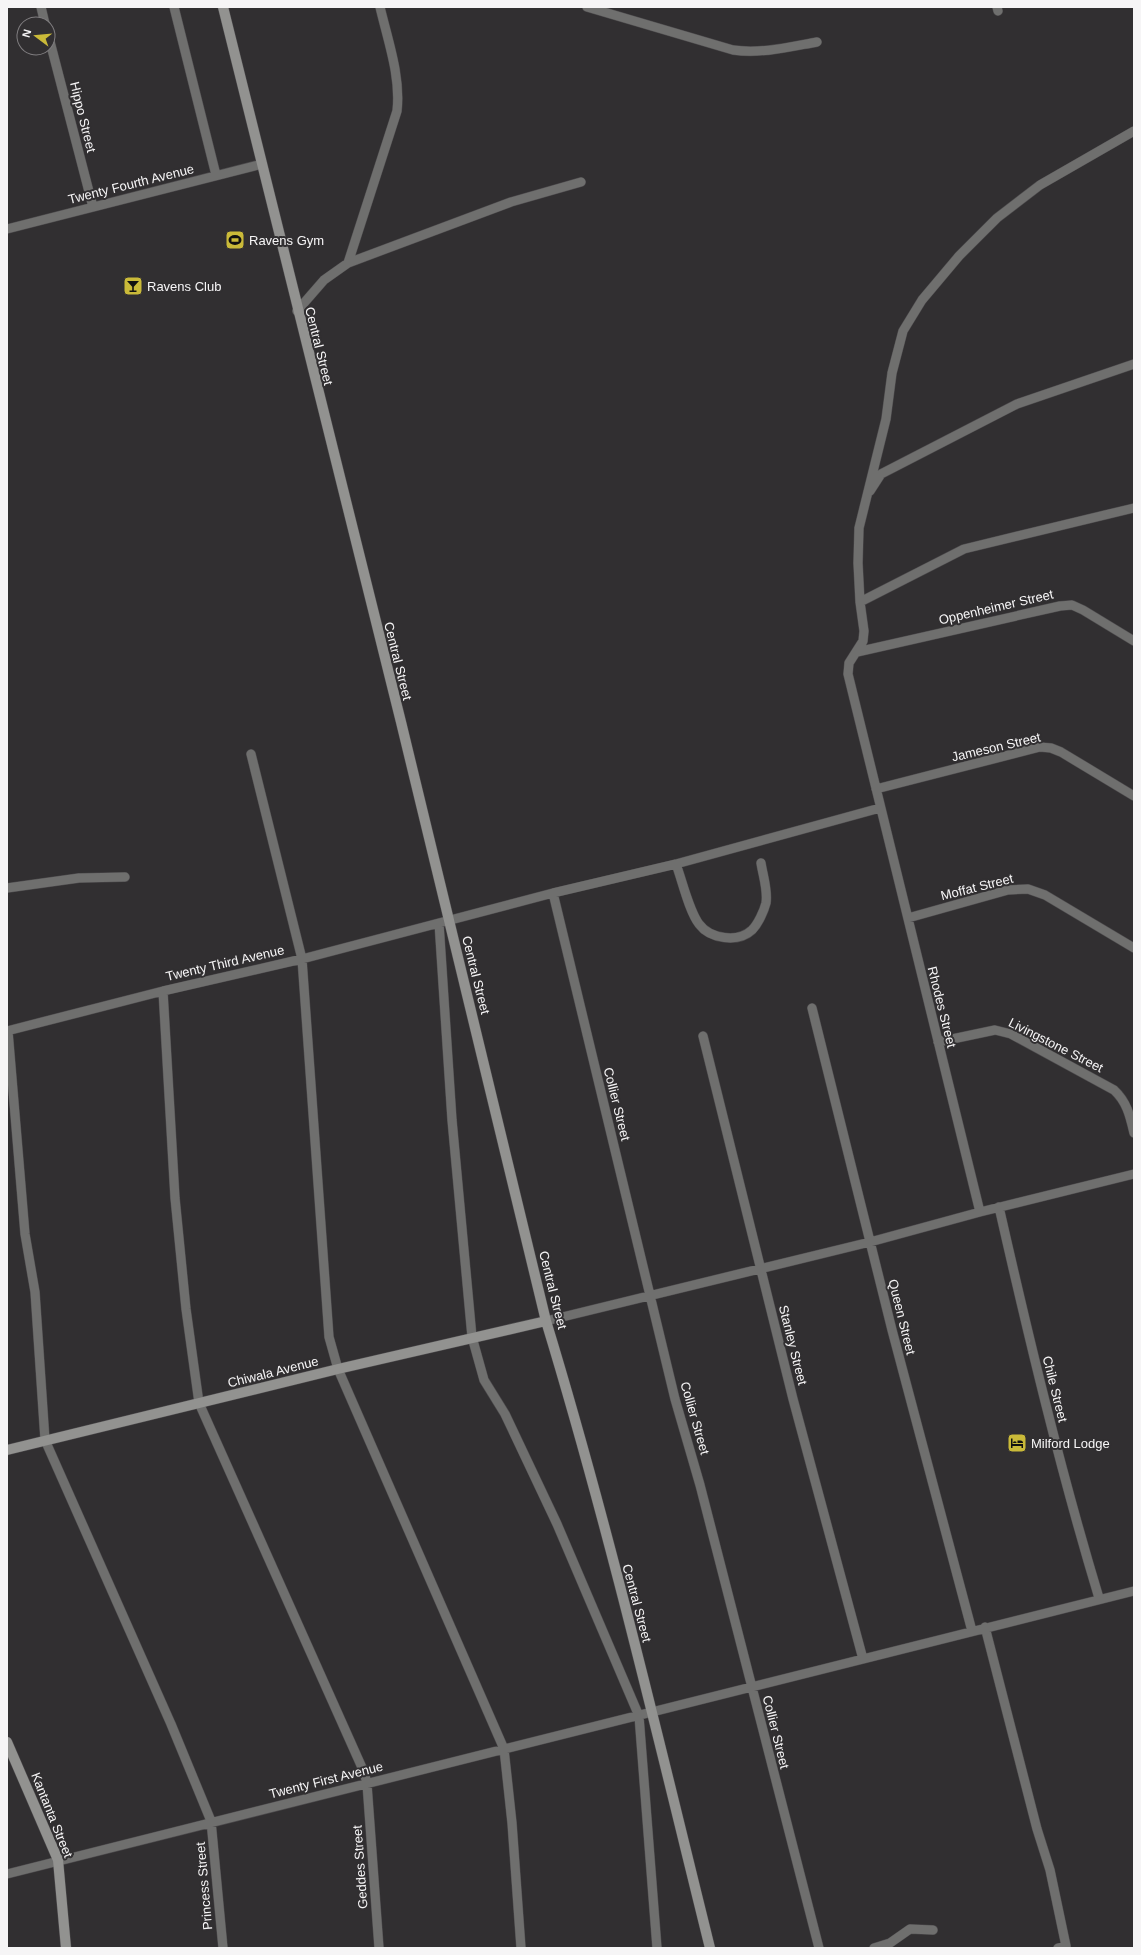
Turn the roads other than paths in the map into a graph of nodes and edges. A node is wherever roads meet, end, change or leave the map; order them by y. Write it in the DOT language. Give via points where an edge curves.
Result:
graph roads {
  1 [pos="174,7"];
  2 [pos="223,7"];
  3 [pos="380,7"];
  4 [pos="587,7"];
  5 [pos="817,42"];
  6 [pos="54,56"];
  7 [pos="1134,131"];
  8 [pos="262,164"];
  9 [pos="216,175"];
  10 [pos="580,182"];
  11 [pos="93,207"];
  12 [pos="7,229"];
  13 [pos="348,263"];
  14 [pos="297,311"];
  15 [pos="1134,364"];
  16 [pos="865,499"];
  17 [pos="1134,508"];
  18 [pos="860,602"];
  19 [pos="1134,641"];
  20 [pos="857,652"];
  21 [pos="251,754"];
  22 [pos="876,789"];
  23 [pos="1134,796"];
  24 [pos="880,808"];
  25 [pos="761,863"];
  26 [pos="676,864"];
  27 [pos="125,877"];
  28 [pos="7,888"];
  29 [pos="553,893"];
  30 [pos="908,918"];
  31 [pos="444,921"];
  32 [pos="1134,948"];
  33 [pos="302,959"];
  34 [pos="163,991"];
  35 [pos="812,1008"];
  36 [pos="7,1031"];
  37 [pos="703,1036"];
  38 [pos="938,1042"];
  39 [pos="1134,1133"];
  40 [pos="1134,1174"];
  41 [pos="999,1207"];
  42 [pos="980,1212"];
  43 [pos="870,1242"];
  44 [pos="760,1267"];
  45 [pos="649,1295"];
  46 [pos="546,1321"];
  47 [pos="472,1337"];
  48 [pos="338,1369"];
  49 [pos="199,1403"];
  50 [pos="45,1440"];
  51 [pos="7,1450"];
  52 [pos="1134,1591"];
  53 [pos="1099,1598"];
  54 [pos="985,1628"];
  55 [pos="972,1631"];
  56 [pos="863,1659"];
  57 [pos="752,1687"];
  58 [pos="652,1713"];
  59 [pos="639,1716"];
  60 [pos="7,1742"];
  61 [pos="504,1749"];
  62 [pos="367,1784"];
  63 [pos="211,1822"];
  64 [pos="58,1860"];
  65 [pos="7,1874"];
  66 [pos="933,1930"];
  67 [pos="1063,1947"];
  68 [pos="66,1948"];
  69 [pos="223,1948"];
  70 [pos="379,1948"];
  71 [pos="521,1948"];
  72 [pos="657,1948"];
  73 [pos="710,1948"];
  74 [pos="819,1948"];
  75 [pos="874,1948"];
  1 -- 9 [label="street"];
  2 -- 8 [label="street, Central Street"];
  3 -- 13 [label="street" via="397,81 398,105"];
  4 -- 5 [label="street" via="733,50 762,51"];
  6 -- 11 [label="street, Hippo Street"];
  7 -- 16 [label="street, Rhodes Street" via="1040,185 997,218 959,256 922,300 903,331 892,373 886,418"];
  8 -- 9 [label="street, Twenty Fourth Avenue"];
  8 -- 14 [label="street, Central Street"];
  9 -- 11 [label="street, Twenty Fourth Avenue"];
  10 -- 13 [label="street" via="511,202"];
  11 -- 12 [label="street, Twenty Fourth Avenue"];
  13 -- 14 [label="street" via="324,280"];
  14 -- 31 [label="street, Central Street"];
  15 -- 16 [label="street" via="1017,404 979,423 881,474"];
  16 -- 18 [label="street, Rhodes Street" via="859,528"];
  17 -- 18 [label="street" via="964,549"];
  18 -- 20 [label="street, Rhodes Street" via="864,631 863,641"];
  19 -- 20 [label="street, Oppenheimer Street" via="1072,605"];
  20 -- 22 [label="street, Rhodes Street" via="849,663 848,674"];
  21 -- 33 [label="street"];
  22 -- 23 [label="street, Jameson Street" via="1040,747 1061,752"];
  22 -- 24 [label="street, Rhodes Street"];
  24 -- 26 [label="street, Twenty Third Avenue"];
  24 -- 30 [label="street, Rhodes Street"];
  25 -- 26 [label="street" via="766,894 762,912 751,930 743,935 728,938 710,933 698,924"];
  26 -- 29 [label="street, Twenty Third Avenue"];
  27 -- 28 [label="street" via="79,878"];
  29 -- 31 [label="street, Twenty Third Avenue"];
  29 -- 45 [label="street, Collier Street"];
  30 -- 32 [label="street, Moffat Street" via="1008,890 1028,889 1046,895"];
  30 -- 38 [label="street, Rhodes Street"];
  31 -- 33 [label="street, Twenty Third Avenue"];
  31 -- 46 [label="street, Central Street"];
  31 -- 47 [label="street" via="452,1120"];
  33 -- 34 [label="street, Twenty Third Avenue"];
  33 -- 48 [label="street" via="329,1337"];
  34 -- 36 [label="street, Twenty Third Avenue"];
  34 -- 49 [label="street, Geddes Street" via="175,1198"];
  35 -- 43 [label="street, Queen Street"];
  36 -- 50 [label="street" via="25,1234 35,1292"];
  37 -- 44 [label="street, Stanley Street"];
  38 -- 39 [label="street, Livingstone Street" via="995,1030 1011,1034 1114,1090 1127,1106"];
  38 -- 42 [label="street, Rhodes Street"];
  40 -- 41 [label="street"];
  41 -- 42 [label="street"];
  41 -- 53 [label="street, Chile Street" via="1044,1402"];
  42 -- 43 [label="street"];
  43 -- 44 [label="street"];
  43 -- 55 [label="street, Queen Street"];
  44 -- 45 [label="street"];
  44 -- 56 [label="street, Stanley Street"];
  45 -- 46 [label="street"];
  45 -- 57 [label="street, Collier Street"];
  46 -- 47 [label="street, Chiwala Avenue"];
  46 -- 58 [label="street, Central Street" via="571,1403"];
  47 -- 48 [label="street, Chiwala Avenue"];
  47 -- 59 [label="street" via="484,1380 505,1414 557,1524"];
  48 -- 49 [label="street, Chiwala Avenue"];
  48 -- 61 [label="street"];
  49 -- 50 [label="street, Chiwala Avenue"];
  49 -- 62 [label="street, Geddes Street"];
  50 -- 51 [label="street, Chiwala Avenue"];
  50 -- 63 [label="street, Princess Street" via="171,1724"];
  52 -- 53 [label="street, Twenty First Avenue"];
  53 -- 54 [label="street, Twenty First Avenue"];
  54 -- 55 [label="street, Twenty First Avenue"];
  54 -- 67 [label="street" via="1050,1870"];
  55 -- 56 [label="street, Twenty First Avenue"];
  56 -- 57 [label="street, Twenty First Avenue"];
  57 -- 58 [label="street, Twenty First Avenue"];
  57 -- 74 [label="street, Collier Street"];
  58 -- 59 [label="street, Twenty First Avenue"];
  58 -- 73 [label="street, Central Street"];
  59 -- 61 [label="street, Twenty First Avenue"];
  59 -- 72 [label="street"];
  60 -- 64 [label="street, Kantanta Street"];
  61 -- 62 [label="street, Twenty First Avenue"];
  61 -- 71 [label="street"];
  62 -- 63 [label="street, Twenty First Avenue"];
  62 -- 70 [label="street, Geddes Street"];
  63 -- 64 [label="street, Twenty First Avenue"];
  63 -- 69 [label="street, Princess Street"];
  64 -- 65 [label="street, Twenty First Avenue"];
  64 -- 68 [label="street, Kantanta Street"];
  66 -- 75 [label="street" via="910,1929 890,1943"];
}
